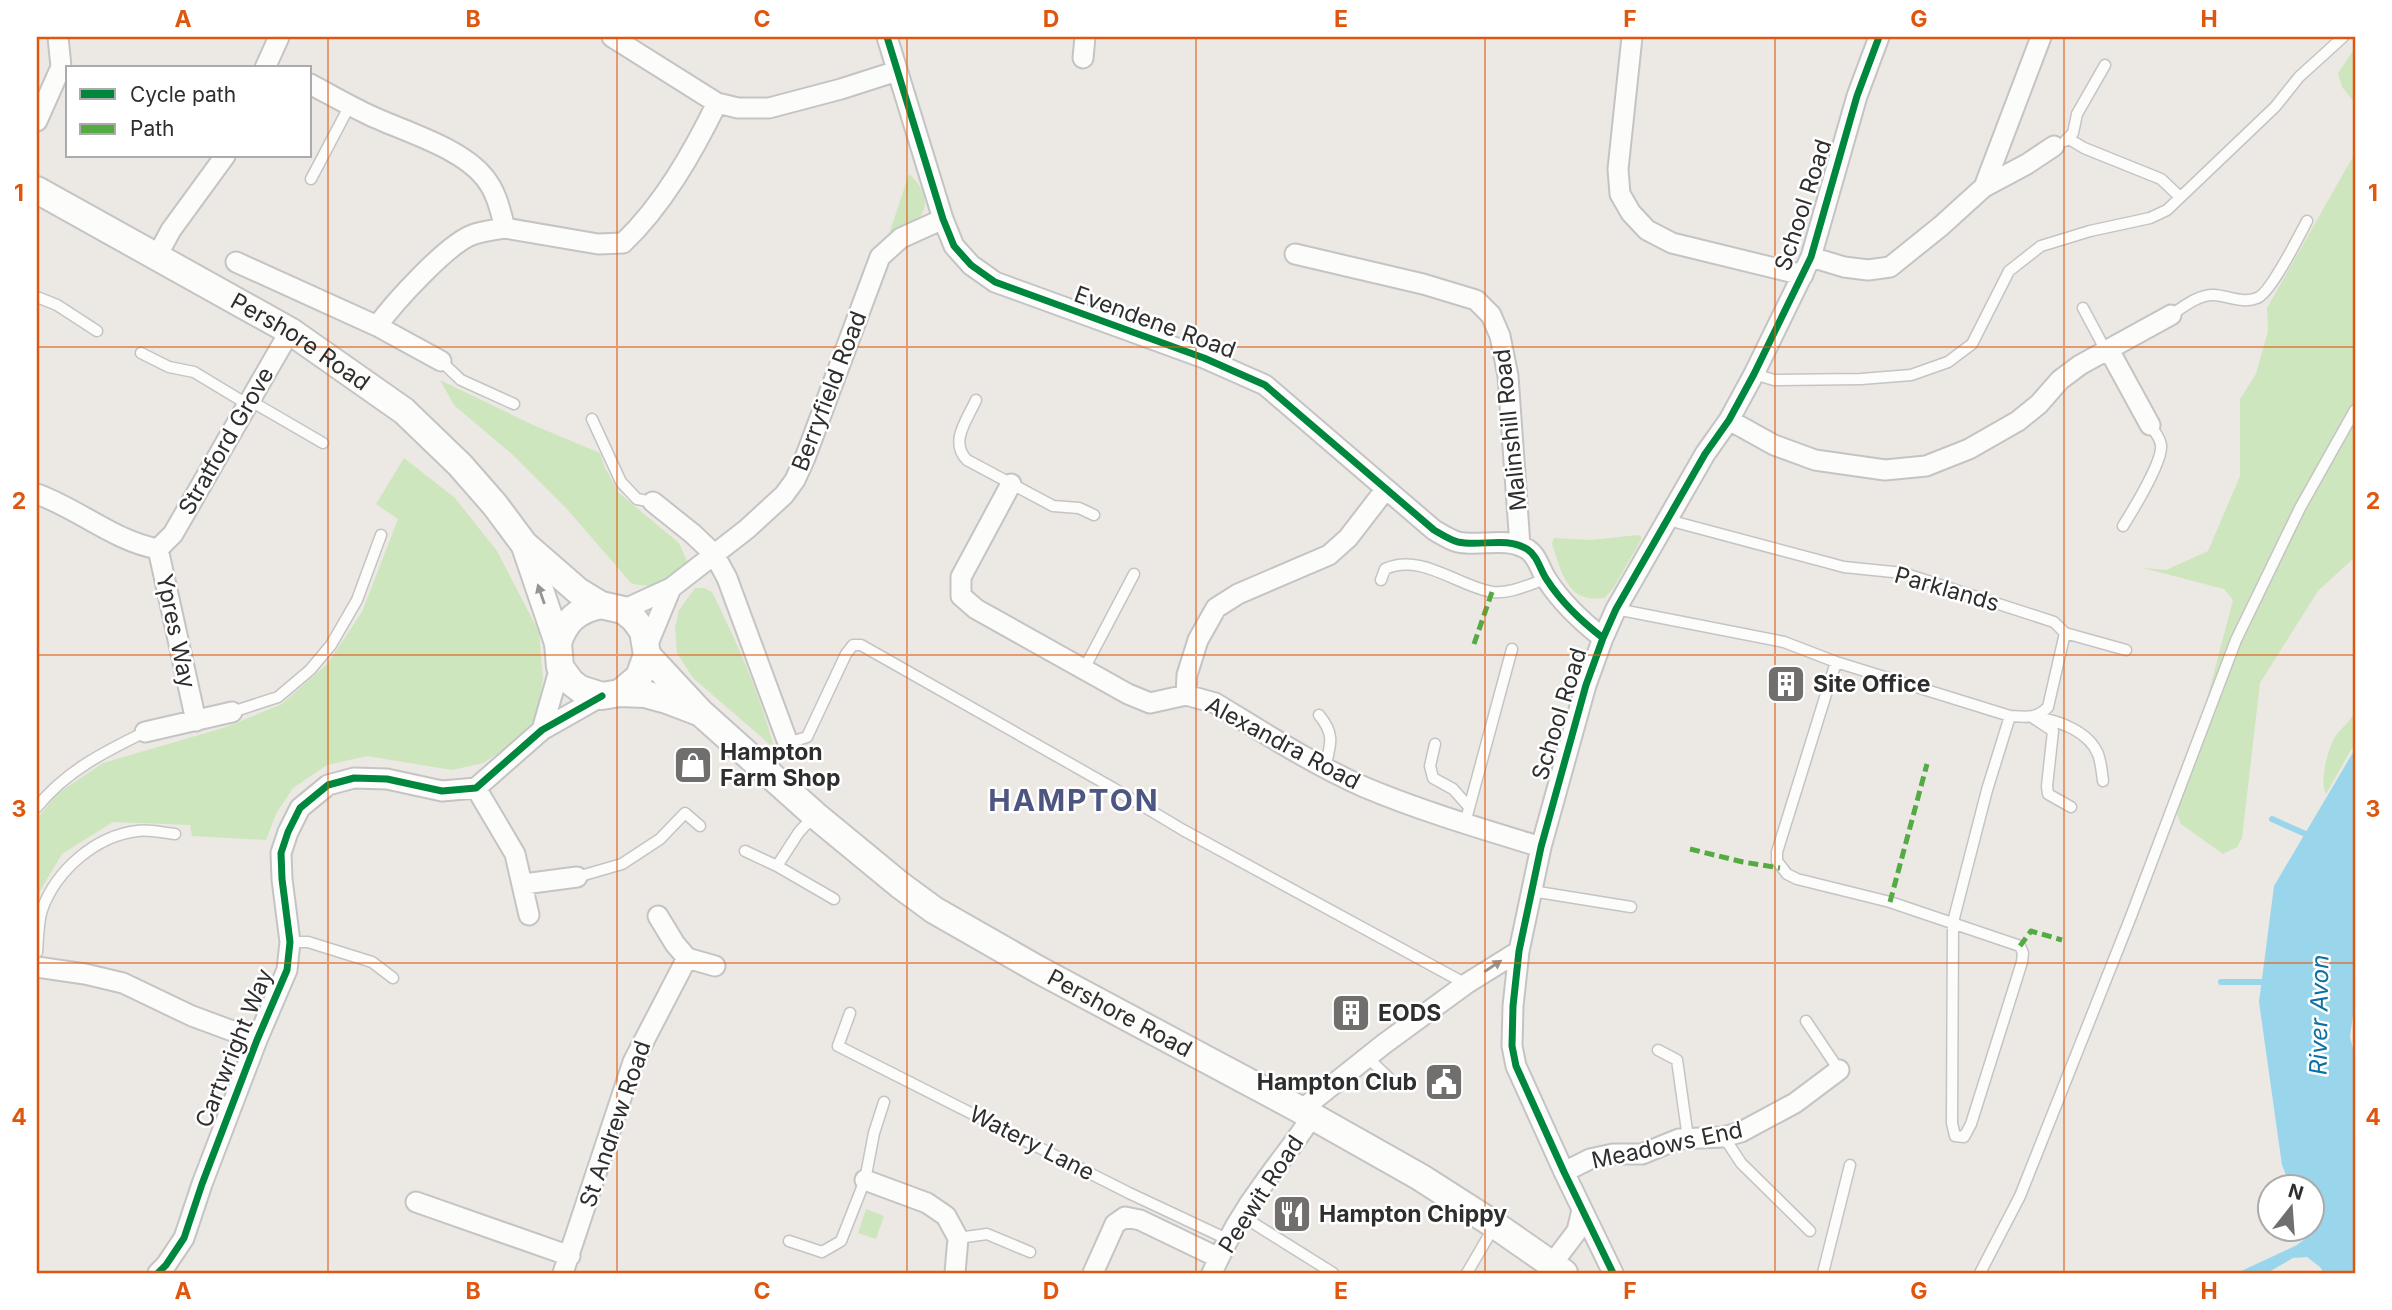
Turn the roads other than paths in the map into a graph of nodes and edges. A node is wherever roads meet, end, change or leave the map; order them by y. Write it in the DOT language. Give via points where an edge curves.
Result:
graph roads {
  1 [pos="279,37"];
  2 [pos="612,37"];
  3 [pos="887,37"];
  4 [pos="1085,37"];
  5 [pos="1632,37"];
  6 [pos="1879,37"];
  7 [pos="2040,37"];
  8 [pos="2343,37"];
  9 [pos="60,38"];
  10 [pos="1083,58"];
  11 [pos="2105,65"];
  12 [pos="266,66"];
  13 [pos="897,71"];
  14 [pos="312,85"];
  15 [pos="717,103"];
  16 [pos="351,104"];
  17 [pos="37,121"];
  18 [pos="2061,143"];
  19 [pos="224,158"];
  20 [pos="311,179"];
  21 [pos="1984,187"];
  22 [pos="37,190"];
  23 [pos="2180,197"];
  24 [pos="943,219"];
  25 [pos="2307,221"];
  26 [pos="505,228"];
  27 [pos="1295,254"];
  28 [pos="157,256"];
  29 [pos="1811,257"];
  30 [pos="236,262"];
  31 [pos="1802,275"];
  32 [pos="37,297"];
  33 [pos="2083,308"];
  34 [pos="2171,315"];
  35 [pos="377,326"];
  36 [pos="97,331"];
  37 [pos="289,331"];
  38 [pos="2108,351"];
  39 [pos="141,353"];
  40 [pos="441,360"];
  41 [pos="1754,374"];
  42 [pos="976,400"];
  43 [pos="248,402"];
  44 [pos="514,404"];
  45 [pos="2355,410"];
  46 [pos="592,419"];
  47 [pos="1729,420"];
  48 [pos="2150,425"];
  49 [pos="323,443"];
  50 [pos="1010,484"];
  51 [pos="1385,490"];
  52 [pos="37,494"];
  53 [pos="653,502"];
  54 [pos="1094,516"];
  55 [pos="1668,520"];
  56 [pos="2123,526"];
  57 [pos="381,535"];
  58 [pos="524,544"];
  59 [pos="1520,546"];
  60 [pos="158,549"];
  61 [pos="714,554"];
  62 [pos="1134,574"];
  63 [pos="1546,579"];
  64 [pos="1381,580"];
  65 [pos="671,588"];
  66 [pos="612,608"];
  67 [pos="1616,609"];
  68 [pos="2065,633"];
  69 [pos="1603,638"];
  70 [pos="1512,649"];
  71 [pos="2126,650"];
  72 [pos="647,651"];
  73 [pos="559,655"];
  74 [pos="1836,662"];
  75 [pos="1084,669"];
  76 [pos="611,694"];
  77 [pos="1186,695"];
  78 [pos="232,712"];
  79 [pos="701,713"];
  80 [pos="1319,715"];
  81 [pos="2010,716"];
  82 [pos="2032,717"];
  83 [pos="196,721"];
  84 [pos="542,730"];
  85 [pos="145,732"];
  86 [pos="788,743"];
  87 [pos="1435,744"];
  88 [pos="1325,767"];
  89 [pos="2103,781"];
  90 [pos="476,788"];
  91 [pos="37,807"];
  92 [pos="2071,807"];
  93 [pos="815,815"];
  94 [pos="1467,815"];
  95 [pos="700,826"];
  96 [pos="175,834"];
  97 [pos="1541,847"];
  98 [pos="746,851"];
  99 [pos="777,866"];
  100 [pos="577,877"];
  101 [pos="524,884"];
  102 [pos="1532,891"];
  103 [pos="834,899"];
  104 [pos="1630,907"];
  105 [pos="529,915"];
  106 [pos="658,916"];
  107 [pos="1953,922"];
  108 [pos="290,942"];
  109 [pos="1520,951"];
  110 [pos="37,953"];
  111 [pos="687,958"];
  112 [pos="715,966"];
  113 [pos="37,967"];
  114 [pos="393,978"];
  115 [pos="1466,984"];
  116 [pos="850,1013"];
  117 [pos="1806,1021"];
  118 [pos="257,1040"];
  119 [pos="1658,1050"];
  120 [pos="1367,1056"];
  121 [pos="1839,1070"];
  122 [pos="1390,1079"];
  123 [pos="884,1102"];
  124 [pos="1306,1113"];
  125 [pos="1724,1137"];
  126 [pos="1688,1138"];
  127 [pos="1850,1165"];
  128 [pos="1564,1172"];
  129 [pos="865,1180"];
  130 [pos="416,1202"];
  131 [pos="1583,1210"];
  132 [pos="1242,1216"];
  133 [pos="1495,1225"];
  134 [pos="1810,1231"];
  135 [pos="958,1238"];
  136 [pos="789,1241"];
  137 [pos="1030,1252"];
  138 [pos="1219,1257"];
  139 [pos="566,1264"];
  140 [pos="1558,1269"];
  141 [pos="158,1273"];
  142 [pos="955,1273"];
  143 [pos="1093,1273"];
  144 [pos="1333,1273"];
  145 [pos="1467,1273"];
  146 [pos="1613,1273"];
  147 [pos="1823,1273"];
  148 [pos="1980,1273"];
  1 -- 12 [label="street"];
  2 -- 15 [label="street"];
  3 -- 13 [label="street, Evendene Road"];
  4 -- 10 [label="street"];
  5 -- 31 [label="street" via="1618,169 1620,194 1631,213 1647,230 1672,243"];
  6 -- 29 [label="street, School Road" via="1857,96"];
  7 -- 21 [label="street"];
  8 -- 23 [label="lane"];
  9 -- 17 [label="street" via="61,67"];
  11 -- 18 [label="lane"];
  13 -- 15 [label="street" via="769,108"];
  13 -- 24 [label="street, Evendene Road"];
  14 -- 16 [label="street"];
  15 -- 26 [label="street" via="657,205 623,243 598,244"];
  16 -- 20 [label="lane"];
  16 -- 26 [label="street" via="425,138 483,175 494,191"];
  18 -- 21 [label="street"];
  18 -- 23 [label="lane" via="2161,178"];
  19 -- 28 [label="street"];
  21 -- 29 [label="street" via="1890,267 1844,267"];
  22 -- 28 [label="main road, Pershore Road"];
  23 -- 41 [label="lane" via="2150,218 2041,246 2025,257 2009,271 1972,344 1948,362 1911,375 1873,378 1774,380"];
  24 -- 51 [label="street, Evendene Road" via="954,246 995,282 1204,358 1265,386"];
  24 -- 61 [label="street, Berryfield Road" via="901,238 880,257 795,481 747,529"];
  25 -- 34 [label="lane" via="2259,298 2239,300 2213,294"];
  26 -- 35 [label="street" via="471,235 455,246 395,302"];
  27 -- 59 [label="street, Malinshill Road" via="1476,300 1491,315 1508,376"];
  28 -- 37 [label="main road, Pershore Road"];
  29 -- 31 [label="street, School Road"];
  30 -- 35 [label="street"];
  31 -- 41 [label="street, School Road"];
  32 -- 36 [label="lane"];
  33 -- 38 [label="lane"];
  34 -- 38 [label="street"];
  35 -- 40 [label="street"];
  37 -- 43 [label="street, Stratford Grove"];
  37 -- 58 [label="main road, Pershore Road" via="404,411 460,465"];
  38 -- 47 [label="street" via="2060,380 2018,421 1948,458 1916,468 1885,470 1815,460 1774,445"];
  38 -- 48 [label="street"];
  39 -- 43 [label="lane" via="169,367 194,372"];
  40 -- 44 [label="lane" via="461,380"];
  41 -- 47 [label="street, School Road"];
  42 -- 50 [label="lane" via="960,435 960,453"];
  43 -- 49 [label="lane"];
  43 -- 60 [label="street, Stratford Grove" via="173,534"];
  45 -- 148 [label="lane" via="2300,508 2236,640 2020,1196"];
  46 -- 53 [label="lane" via="621,482 636,499"];
  47 -- 55 [label="street, School Road"];
  48 -- 56 [label="lane" via="2160,439 2161,454"];
  50 -- 54 [label="lane" via="1054,506 1079,508"];
  50 -- 75 [label="street, Alexandra Road" via="961,577 961,596 976,609"];
  51 -- 59 [label="street, Evendene Road" via="1455,542"];
  51 -- 77 [label="street" via="1329,555 1237,594 1216,608 1198,640"];
  52 -- 60 [label="street, Ypres Way" via="132,542"];
  53 -- 61 [label="street"];
  55 -- 67 [label="street, School Road"];
  55 -- 68 [label="lane, Parklands" via="1844,567 1903,573 2054,622"];
  57 -- 78 [label="lane" via="357,600 331,646 278,697"];
  58 -- 66 [label="main road, Pershore Road" via="578,591"];
  73 -- 58 [label="main road, Pershore Road, one-way"];
  59 -- 63 [label="street" via="1538,561"];
  60 -- 83 [label="street, Ypres Way"];
  61 -- 65 [label="street, Berryfield Road"];
  61 -- 86 [label="street"];
  62 -- 75 [label="lane"];
  63 -- 64 [label="lane" via="1492,592 1433,570 1393,565 1385,569"];
  63 -- 69 [label="street" via="1576,617"];
  65 -- 66 [label="street, Berryfield Road"];
  65 -- 72 [label="street, Berryfield Road"];
  66 -- 72 [label="main road, Pershore Road" via="634,619 643,631"];
  66 -- 73 [label="main road" via="586,608 572,617 563,629"];
  67 -- 69 [label="street, School Road"];
  67 -- 74 [label="lane" via="1784,642"];
  68 -- 71 [label="lane, Parklands"];
  68 -- 82 [label="lane" via="2048,707"];
  69 -- 97 [label="street, School Road"];
  70 -- 94 [label="lane"];
  72 -- 76 [label="main road" via="639,677"];
  72 -- 79 [label="main road, Pershore Road"];
  73 -- 76 [label="main road, Pershore Road" via="570,682 580,689"];
  73 -- 84 [label="street"];
  74 -- 81 [label="lane"];
  74 -- 107 [label="lane" via="1777,861 1797,879"];
  75 -- 77 [label="street, Alexandra Road" via="1150,703"];
  76 -- 79 [label="main road, Pershore Road" via="645,694"];
  76 -- 84 [label="street"];
  77 -- 88 [label="street, Alexandra Road" via="1214,704"];
  78 -- 83 [label="street"];
  79 -- 93 [label="main road, Pershore Road"];
  80 -- 88 [label="lane" via="1328,726 1332,743"];
  81 -- 82 [label="lane"];
  81 -- 107 [label="lane"];
  82 -- 89 [label="lane" via="2056,720 2079,732 2098,754"];
  82 -- 92 [label="lane" via="2053,731 2048,794"];
  83 -- 85 [label="street"];
  84 -- 90 [label="street"];
  85 -- 91 [label="lane" via="65,777"];
  86 -- 115 [label="lane" via="807,737 846,653 853,645 861,645 1183,830"];
  87 -- 94 [label="lane" via="1430,766 1433,778 1453,789"];
  88 -- 94 [label="street, Alexandra Road" via="1363,786"];
  90 -- 101 [label="street" via="515,854"];
  90 -- 108 [label="street, Cartwright Way" via="442,791 387,779 354,778 328,785 300,808 281,853"];
  93 -- 99 [label="lane"];
  93 -- 124 [label="main road, Pershore Road" via="934,910"];
  94 -- 97 [label="street, Alexandra Road"];
  95 -- 100 [label="lane" via="685,813 660,839 622,864"];
  96 -- 110 [label="lane" via="138,831 111,838 81,855 60,878 42,910"];
  97 -- 102 [label="street, School Road"];
  98 -- 99 [label="lane"];
  99 -- 103 [label="lane"];
  100 -- 101 [label="street"];
  101 -- 105 [label="street"];
  102 -- 104 [label="lane"];
  102 -- 109 [label="street, School Road"];
  106 -- 111 [label="street"];
  107 -- 107 [label="lane" via="2020,946 2023,953 1964,1137 1955,1136 1952,1123"];
  108 -- 114 [label="lane" via="308,942 372,961"];
  108 -- 118 [label="street, Cartwright Way" via="287,970"];
  115 -- 109 [label="street, Peewit Road, one-way"];
  109 -- 128 [label="street, School Road" via="1513,1006 1514,1056"];
  111 -- 112 [label="street"];
  111 -- 139 [label="street, St Andrew Road" via="633,1062"];
  113 -- 118 [label="street" via="122,983"];
  115 -- 120 [label="street, Peewit Road"];
  116 -- 138 [label="lane, Watery Lane" via="838,1046 1129,1193"];
  117 -- 121 [label="lane"];
  118 -- 141 [label="street, Cartwright Way" via="184,1238"];
  119 -- 126 [label="lane" via="1677,1060"];
  120 -- 122 [label="lane"];
  120 -- 124 [label="street, Peewit Road"];
  121 -- 125 [label="street, Meadows End" via="1796,1102"];
  123 -- 129 [label="lane"];
  124 -- 132 [label="street, Peewit Road" via="1303,1132"];
  124 -- 133 [label="main road, Pershore Road"];
  125 -- 126 [label="street, Meadows End"];
  125 -- 134 [label="lane" via="1741,1163"];
  126 -- 128 [label="street, Meadows End" via="1642,1154 1590,1159"];
  127 -- 147 [label="lane"];
  128 -- 131 [label="street, School Road"];
  129 -- 135 [label="street" via="927,1203 946,1216"];
  129 -- 136 [label="lane" via="841,1241 822,1252"];
  130 -- 139 [label="street, St Andrew Road"];
  131 -- 140 [label="street"];
  131 -- 146 [label="street, School Road"];
  132 -- 138 [label="street, Peewit Road"];
  132 -- 144 [label="lane"];
  133 -- 140 [label="main road, Pershore Road"];
  133 -- 145 [label="lane"];
  135 -- 137 [label="lane" via="987,1234"];
  135 -- 142 [label="street"];
  138 -- 143 [label="street" via="1125,1217 1115,1224"];
}
